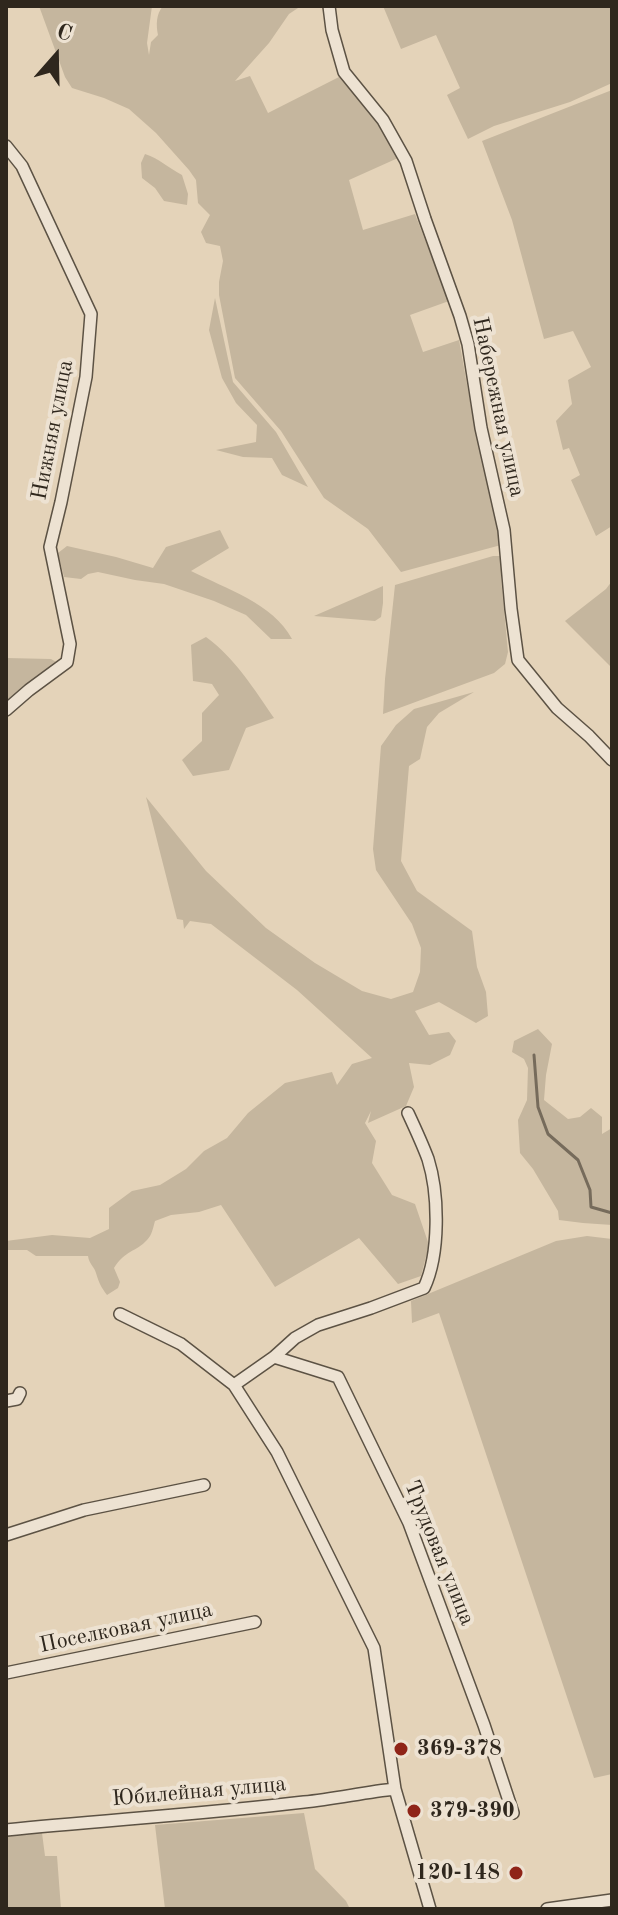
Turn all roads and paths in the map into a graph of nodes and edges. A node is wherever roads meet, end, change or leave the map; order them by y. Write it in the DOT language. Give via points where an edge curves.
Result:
graph roads {
  1 [pos="329,6"];
  2 [pos="6,146"];
  3 [pos="6,710"];
  4 [pos="612,760"];
  5 [pos="408,1113"];
  6 [pos="120,1314"];
  7 [pos="274,1357"];
  8 [pos="234,1385"];
  9 [pos="20,1393"];
  10 [pos="6,1401"];
  11 [pos="204,1485"];
  12 [pos="6,1535"];
  13 [pos="255,1622"];
  14 [pos="6,1673"];
  15 [pos="395,1789"];
  16 [pos="513,1813"];
  17 [pos="6,1830"];
  18 [pos="612,1900"];
  19 [pos="430,1909"];
  20 [pos="547,1909"];
  1 -- 4 [label="street, Набережная улица" via="344,72 383,120 406,161 460,316 504,530 518,660 557,708"];
  2 -- 3 [label="street, Нижняя улица" via="22,166 91,314 86,377 50,547 70,644 67,662"];
  5 -- 7 [label="street" via="429,1162 436,1208 436,1241 424,1288 318,1325"];
  6 -- 8 [label="street" via="181,1344"];
  7 -- 8 [label="street"];
  7 -- 16 [label="street, Трудовая улица" via="338,1377 409,1523"];
  8 -- 15 [label="street" via="277,1452 374,1648"];
  9 -- 10 [label="street"];
  11 -- 12 [label="street" via="84,1510"];
  13 -- 14 [label="street, Поселковая улица"];
  15 -- 17 [label="street, Юбилейная улица"];
  15 -- 19 [label="street"];
  18 -- 20 [label="street"];
}
